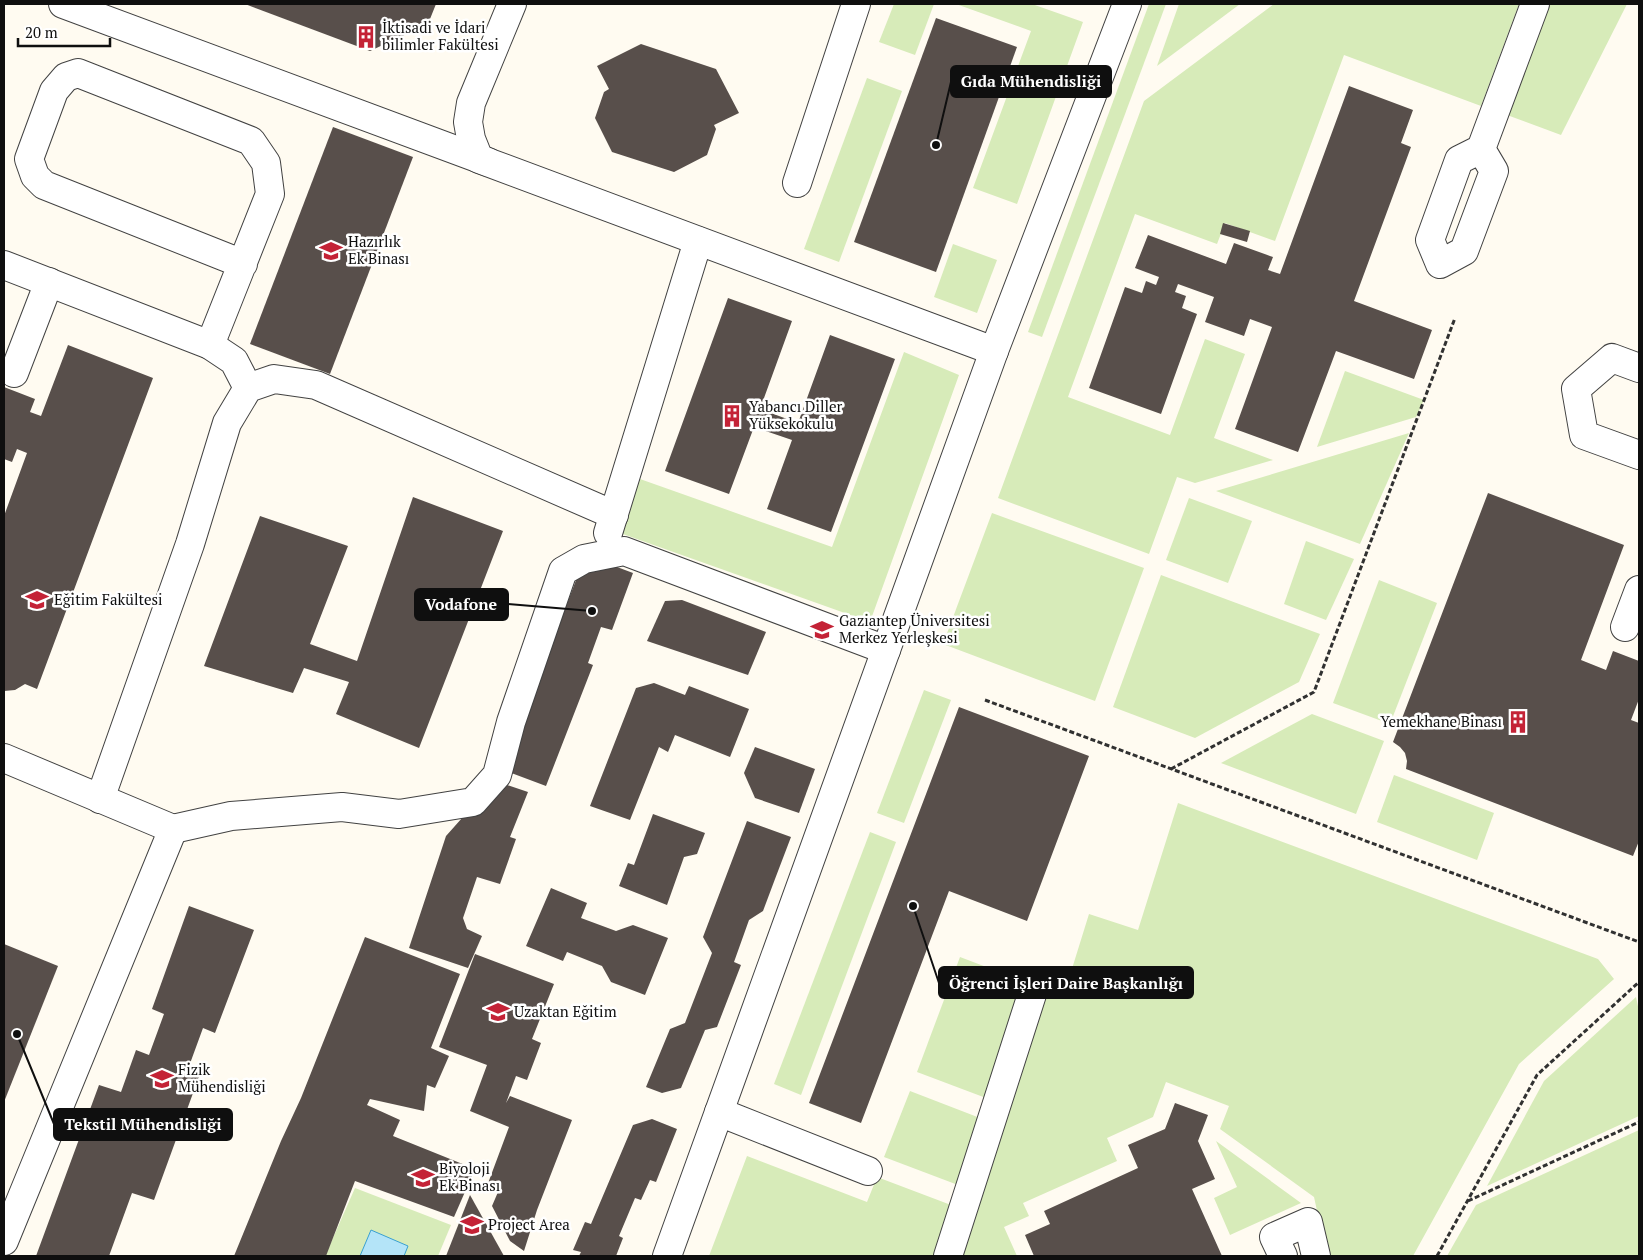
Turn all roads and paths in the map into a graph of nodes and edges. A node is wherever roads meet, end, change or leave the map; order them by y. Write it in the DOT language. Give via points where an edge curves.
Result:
graph roads {
  1 [pos="63,4"];
  2 [pos="512,4"];
  3 [pos="856,4"];
  4 [pos="1127,4"];
  5 [pos="1535,4"];
  6 [pos="1481,148"];
  7 [pos="502,168"];
  8 [pos="797,183"];
  9 [pos="698,241"];
  10 [pos="243,264"];
  11 [pos="4,265"];
  12 [pos="49,282"];
  13 [pos="1455,318"];
  14 [pos="210,345"];
  15 [pos="994,351"];
  16 [pos="1639,368"];
  17 [pos="14,373"];
  18 [pos="248,388"];
  19 [pos="1639,455"];
  20 [pos="614,515"];
  21 [pos="602,556"];
  22 [pos="1639,590"];
  23 [pos="1624,627"];
  24 [pos="886,650"];
  25 [pos="985,700"];
  26 [pos="4,758"];
  27 [pos="1170,769"];
  28 [pos="100,798"];
  29 [pos="173,829"];
  30 [pos="1639,942"];
  31 [pos="1639,983"];
  32 [pos="1035,984"];
  33 [pos="719,1112"];
  34 [pos="1639,1122"];
  35 [pos="868,1171"];
  36 [pos="1467,1201"];
  37 [pos="4,1241"];
  38 [pos="667,1256"];
  39 [pos="948,1256"];
  40 [pos="1283,1256"];
  41 [pos="1316,1256"];
  42 [pos="1437,1256"];
  1 -- 7 [label="street"];
  2 -- 7 [label="street" via="472,103 468,122 479,159"];
  3 -- 8 [label="street"];
  4 -- 15 [label="street"];
  5 -- 6 [label="street"];
  7 -- 9 [label="street"];
  9 -- 15 [label="street"];
  9 -- 20 [label="street"];
  10 -- 10 [label="street" via="270,194 266,163 251,142 78,73 66,77 54,91 29,159 35,176 44,185"];
  10 -- 14 [label="street"];
  11 -- 12 [label="street"];
  12 -- 14 [label="street"];
  12 -- 17 [label="street"];
  13 -- 27 [label="path" via="1314,692"];
  14 -- 18 [label="street" via="234,361"];
  15 -- 24 [label="street"];
  16 -- 19 [label="street" via="1612,358 1576,389 1584,435"];
  18 -- 20 [label="street" via="274,379 316,385"];
  18 -- 28 [label="street" via="227,423 190,544"];
  20 -- 21 [label="street"];
  21 -- 24 [label="street" via="624,551"];
  21 -- 29 [label="street" via="584,559 562,571 496,774 473,802 399,814 342,807 231,816"];
  22 -- 23 [label="street"];
  24 -- 33 [label="street"];
  25 -- 27 [label="path"];
  26 -- 28 [label="street"];
  27 -- 30 [label="path"];
  28 -- 29 [label="street"];
  29 -- 37 [label="street"];
  31 -- 36 [label="path" via="1537,1075"];
  32 -- 39 [label="street"];
  33 -- 35 [label="street"];
  33 -- 38 [label="street"];
  34 -- 36 [label="path"];
  36 -- 42 [label="path"];
  40 -- 41 [label="street" via="1274,1237 1308,1222"];
}
